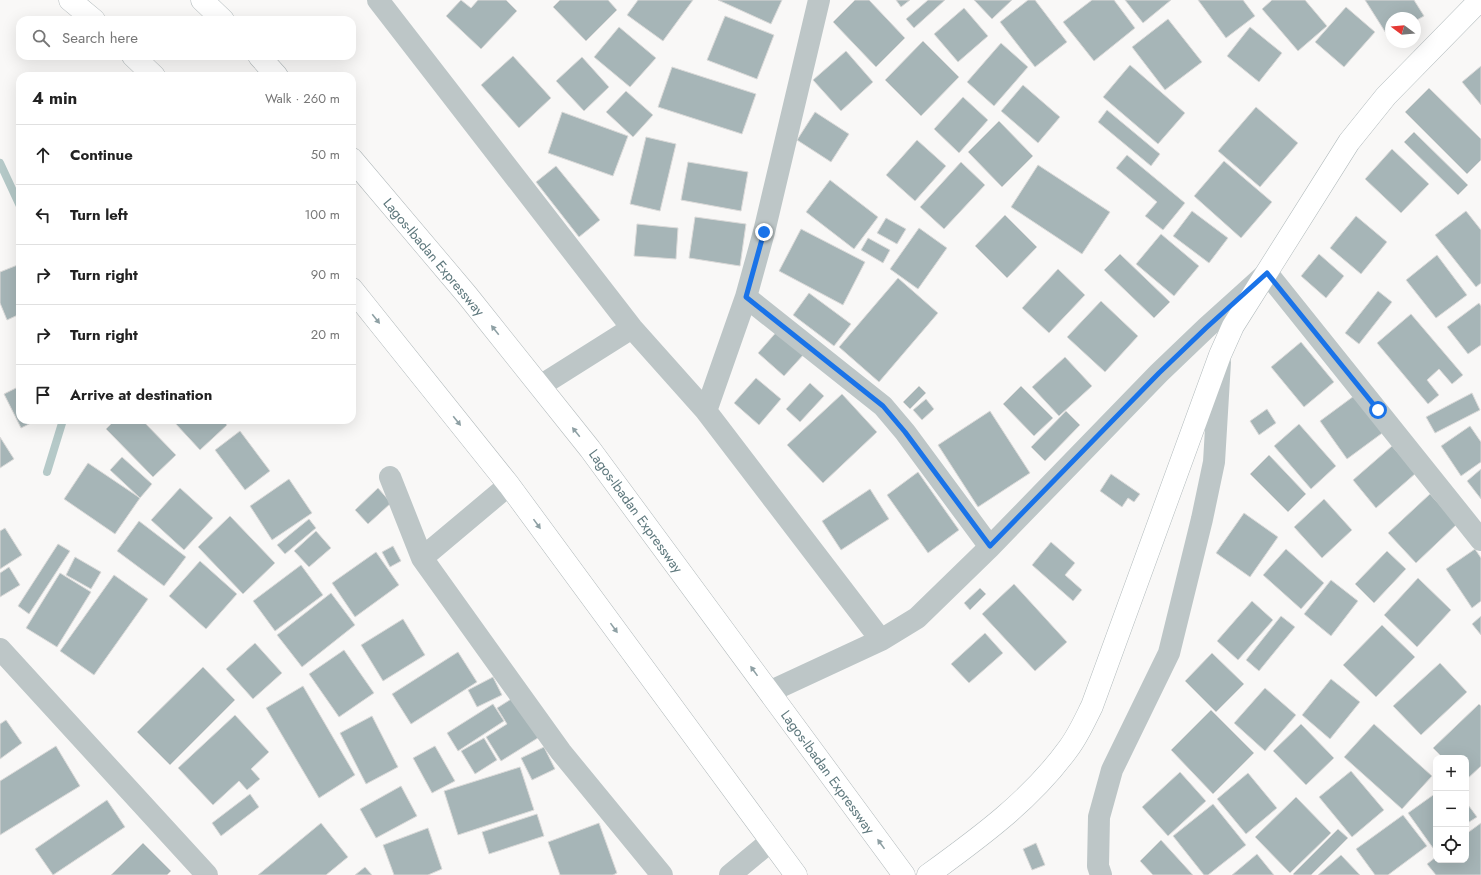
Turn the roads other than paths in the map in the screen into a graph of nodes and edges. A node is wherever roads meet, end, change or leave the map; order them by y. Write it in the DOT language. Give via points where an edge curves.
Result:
graph roads {
  1 [pos="70,0"];
  2 [pos="202,0"];
  3 [pos="378,0"];
  4 [pos="819,0"];
  5 [pos="1480,0"];
  6 [pos="89,16"];
  7 [pos="219,16"];
  8 [pos="137,60"];
  9 [pos="262,60"];
  10 [pos="150,72"];
  11 [pos="273,72"];
  12 [pos="356,164"];
  13 [pos="1267,273"];
  14 [pos="356,294"];
  15 [pos="746,297"];
  16 [pos="632,328"];
  17 [pos="1220,355"];
  18 [pos="540,386"];
  19 [pos="706,411"];
  20 [pos="390,477"];
  21 [pos="509,485"];
  22 [pos="1481,540"];
  23 [pos="990,546"];
  24 [pos="422,558"];
  25 [pos="881,640"];
  26 [pos="0,650"];
  27 [pos="769,692"];
  28 [pos="771,841"];
  29 [pos="207,875"];
  30 [pos="662,875"];
  31 [pos="730,875"];
  32 [pos="796,875"];
  33 [pos="904,875"];
  34 [pos="928,875"];
  35 [pos="1101,875"];
  1 -- 6 [label="main road"];
  2 -- 7 [label="main road"];
  3 -- 16 [label="street"];
  4 -- 15 [label="street"];
  5 -- 13 [label="main road" via="1386,96 1350,142"];
  8 -- 10 [label="main road"];
  9 -- 11 [label="main road"];
  18 -- 12 [label="main road, Lagos-Ibadan Expressway, one-way"];
  13 -- 17 [label="main road" via="1233,326"];
  13 -- 22 [label="street"];
  13 -- 23 [label="street" via="1159,373"];
  14 -- 21 [label="main road, one-way"];
  15 -- 19 [label="street"];
  15 -- 23 [label="street" via="883,406"];
  16 -- 18 [label="street"];
  16 -- 19 [label="street"];
  17 -- 34 [label="main road" via="1092,706 1069,748 1036,788 981,837"];
  17 -- 35 [label="street" via="1214,462 1202,519 1169,653 1112,770 1099,817 1098,866"];
  27 -- 18 [label="main road, Lagos-Ibadan Expressway, one-way" via="590,449"];
  19 -- 25 [label="street"];
  20 -- 24 [label="street"];
  21 -- 24 [label="street"];
  21 -- 28 [label="main road, one-way"];
  23 -- 25 [label="street" via="917,618"];
  24 -- 30 [label="street" via="561,752"];
  25 -- 27 [label="street"];
  26 -- 29 [label="street"];
  33 -- 27 [label="main road, Lagos-Ibadan Expressway, one-way"];
  28 -- 31 [label="street"];
  28 -- 32 [label="main road"];
}
